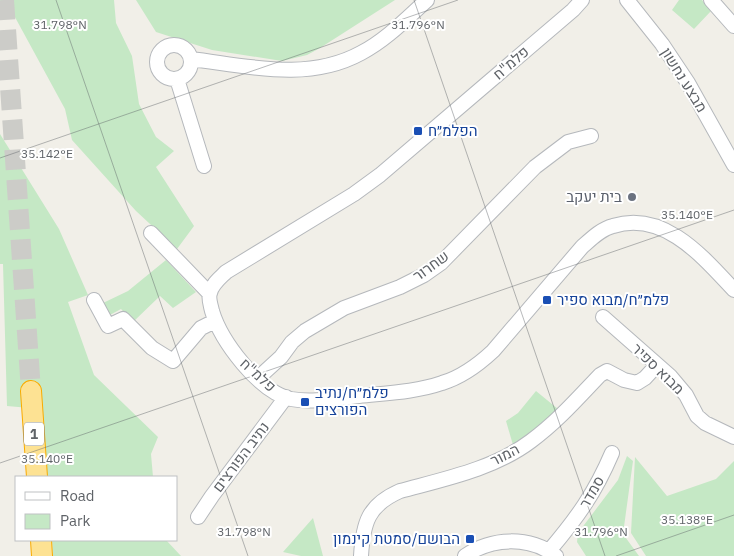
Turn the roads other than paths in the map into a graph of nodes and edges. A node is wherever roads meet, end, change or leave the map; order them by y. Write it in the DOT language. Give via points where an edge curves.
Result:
graph roads {
  1 [pos="427,0"];
  2 [pos="582,0"];
  3 [pos="628,0"];
  4 [pos="711,0"];
  5 [pos="734,26"];
  6 [pos="191,59"];
  7 [pos="177,80"];
  8 [pos="591,136"];
  9 [pos="734,165"];
  10 [pos="204,166"];
  11 [pos="151,233"];
  12 [pos="734,290"];
  13 [pos="209,293"];
  14 [pos="94,300"];
  15 [pos="603,317"];
  16 [pos="215,321"];
  17 [pos="657,365"];
  18 [pos="258,378"];
  19 [pos="31,391"];
  20 [pos="286,397"];
  21 [pos="734,437"];
  22 [pos="612,453"];
  23 [pos="37,476"];
  24 [pos="198,517"];
  25 [pos="41,541"];
  26 [pos="553,553"];
  27 [pos="42,556"];
  28 [pos="361,556"];
  29 [pos="465,556"];
  1 -- 6 [label="street" via="365,51 331,65 308,70 280,70"];
  2 -- 13 [label="street, פלמ\"ח" via="380,175 226,272"];
  3 -- 9 [label="street, מבצע נחשון" via="688,83"];
  4 -- 5 [label="street"];
  6 -- 7 [label="street" via="189,70"];
  6 -- 7 [label="street" via="186,49 175,44 159,52 158,69 166,78"];
  7 -- 10 [label="street"];
  8 -- 18 [label="street, שחרור" via="568,142 535,167 441,262 424,275 321,321 292,342"];
  11 -- 13 [label="street"];
  12 -- 20 [label="street, פלמ\"ח" via="697,252 662,228 628,222 598,233 493,351 462,375 442,383 399,392 317,400"];
  13 -- 16 [label="street, פלמ\"ח"];
  14 -- 16 [label="street" via="108,326 123,319 152,348 173,361 201,328"];
  15 -- 17 [label="street, מבוא ספיר"];
  16 -- 18 [label="street, פלמ\"ח" via="230,348"];
  17 -- 21 [label="street, מבוא ספיר" via="686,395 697,416"];
  17 -- 28 [label="street, המור" via="637,383 608,371 532,441 506,456 386,498 373,508 366,524"];
  18 -- 20 [label="street, פלמ\"ח"];
  19 -- 23 [label="highway, 1"];
  20 -- 24 [label="street, נתיב הפורצים"];
  22 -- 26 [label="street, סמדר" via="589,500"];
  25 -- 27 [label="highway"];
  26 -- 29 [label="street" via="508,540 488,544"];
}
